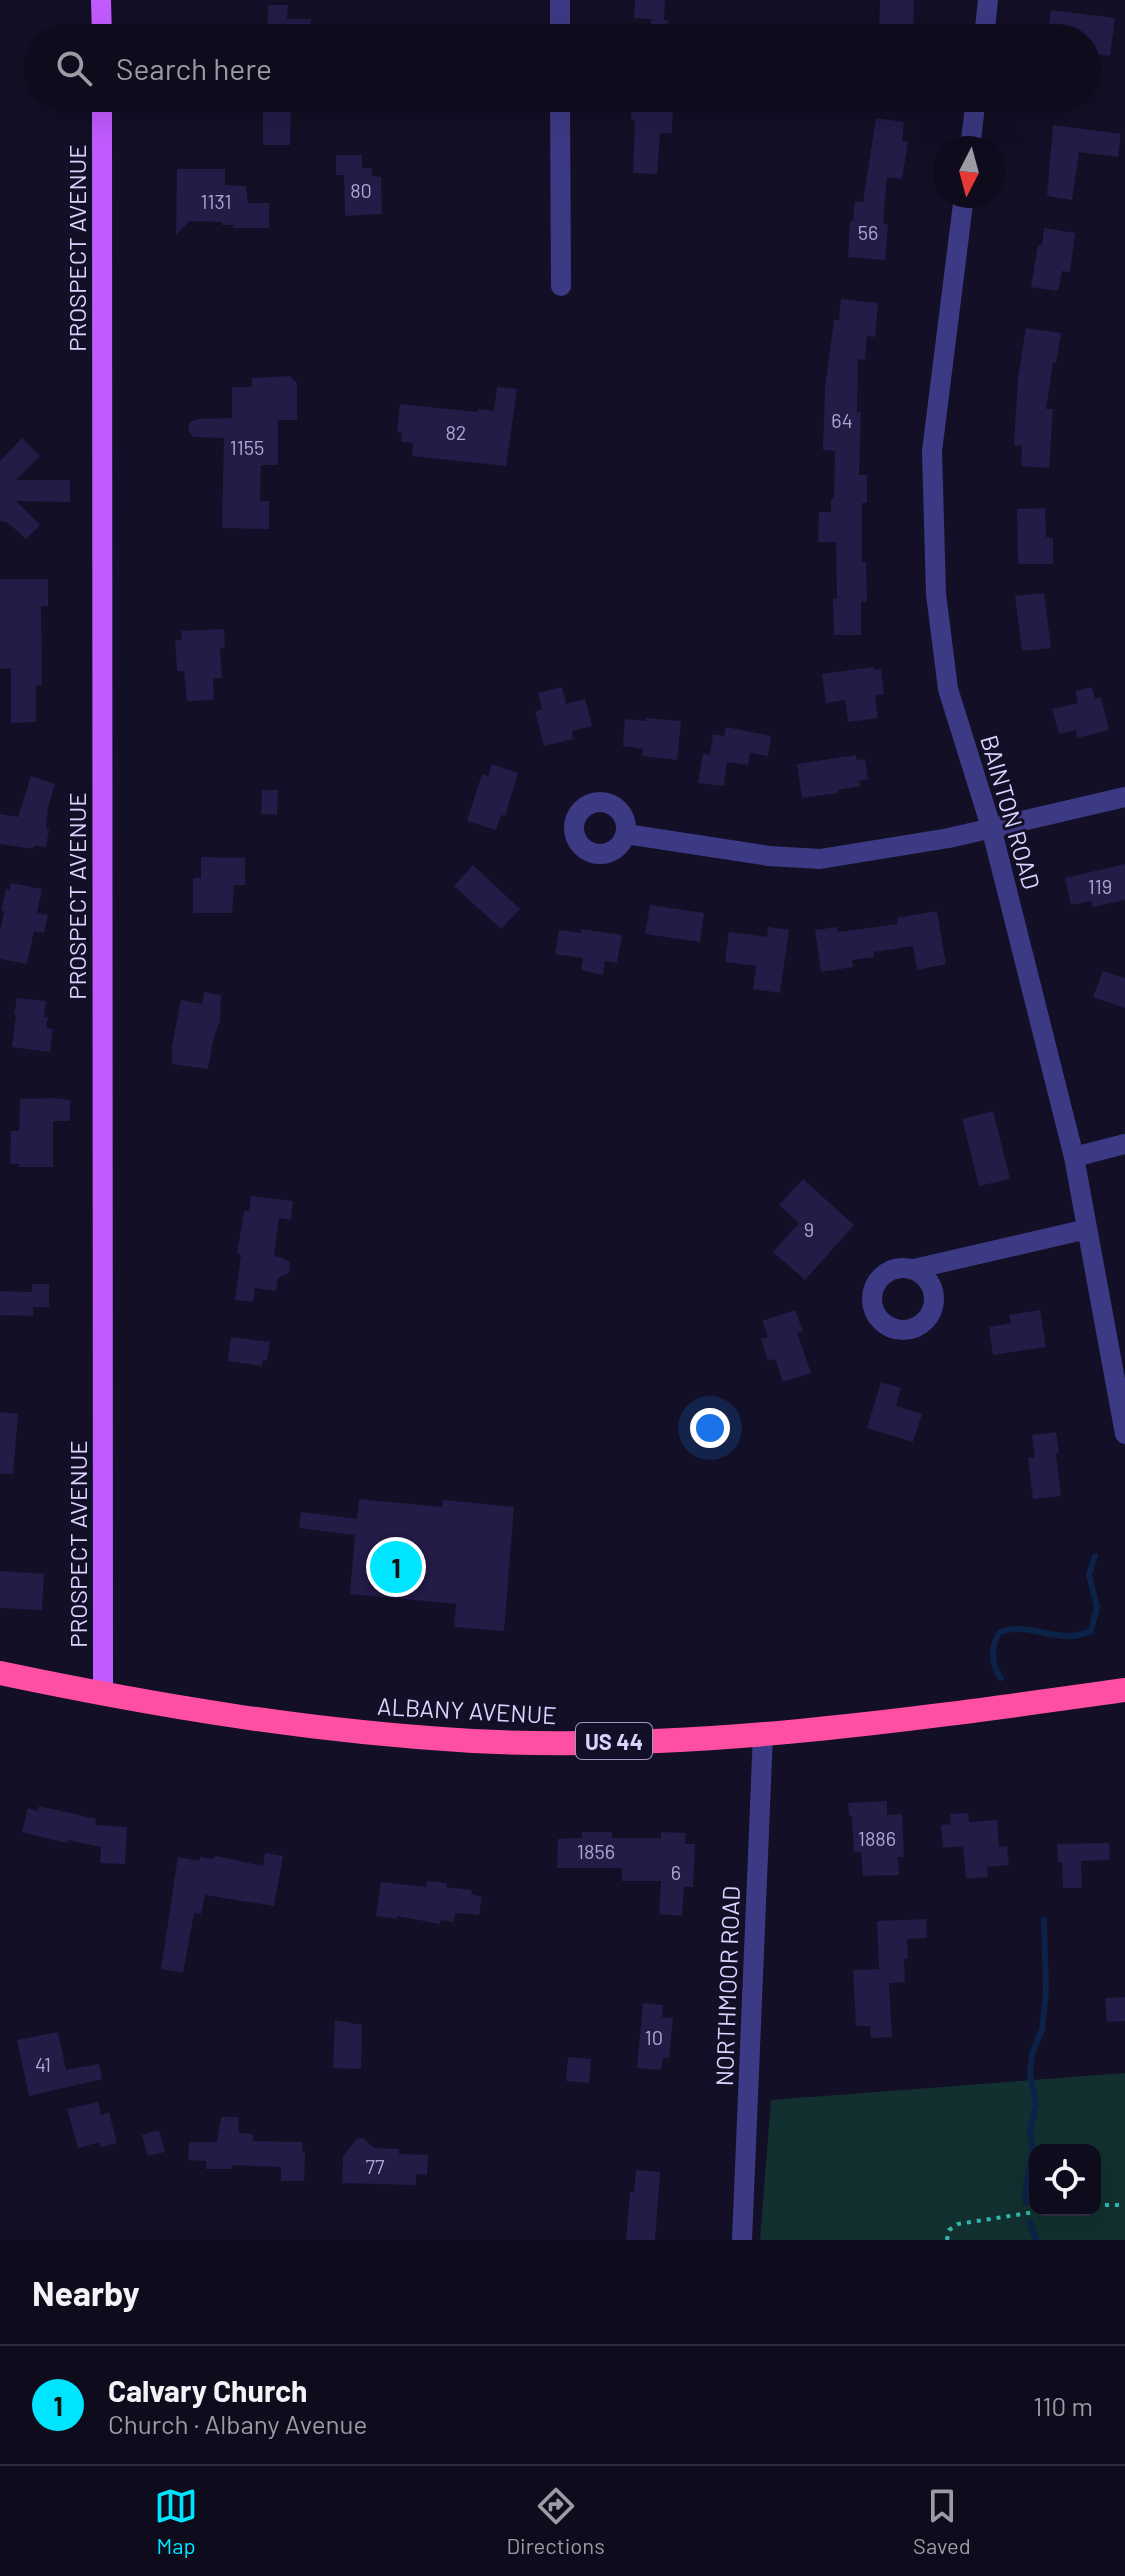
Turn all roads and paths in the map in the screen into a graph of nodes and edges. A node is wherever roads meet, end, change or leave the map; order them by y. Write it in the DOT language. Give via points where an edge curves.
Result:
graph roads {
  1 [pos="101,0"];
  2 [pos="560,0"];
  3 [pos="988,0"];
  4 [pos="102,24"];
  5 [pos="560,24"];
  6 [pos="985,24"];
  7 [pos="102,112"];
  8 [pos="560,112"];
  9 [pos="974,112"];
  10 [pos="971,136"];
  11 [pos="962,208"];
  12 [pos="561,286"];
  13 [pos="1125,797"];
  14 [pos="991,827"];
  15 [pos="626,834"];
  16 [pos="1125,1144"];
  17 [pos="1074,1157"];
  18 [pos="1087,1229"];
  19 [pos="914,1269"];
  20 [pos="1125,1434"];
  21 [pos="0,1673"];
  22 [pos="1125,1690"];
  23 [pos="103,1694"];
  24 [pos="763,1734"];
  25 [pos="1101,2205"];
  26 [pos="1125,2205"];
  27 [pos="1029,2213"];
  28 [pos="742,2240"];
  29 [pos="947,2240"];
  1 -- 4 [label="main road"];
  2 -- 5 [label="street"];
  3 -- 6 [label="street"];
  7 -- 23 [label="main road, PROSPECT AVENUE"];
  8 -- 12 [label="street"];
  9 -- 10 [label="street"];
  11 -- 14 [label="street, BAINTON ROAD" via="932,451 936,594 948,689"];
  13 -- 14 [label="street"];
  14 -- 15 [label="street" via="820,859"];
  14 -- 17 [label="street, BAINTON ROAD"];
  16 -- 17 [label="street"];
  17 -- 18 [label="street, BAINTON ROAD"];
  18 -- 19 [label="street"];
  18 -- 20 [label="street, BAINTON ROAD"];
  21 -- 23 [label="highway, ALBANY AVENUE / US 44"];
  22 -- 24 [label="highway, ALBANY AVENUE / US 44"];
  23 -- 24 [label="highway, ALBANY AVENUE / US 44" via="295,1725 475,1741"];
  24 -- 28 [label="street, NORTHMOOR ROAD"];
  25 -- 26 [label="path"];
  27 -- 29 [label="path" via="958,2224 949,2230"];
}
